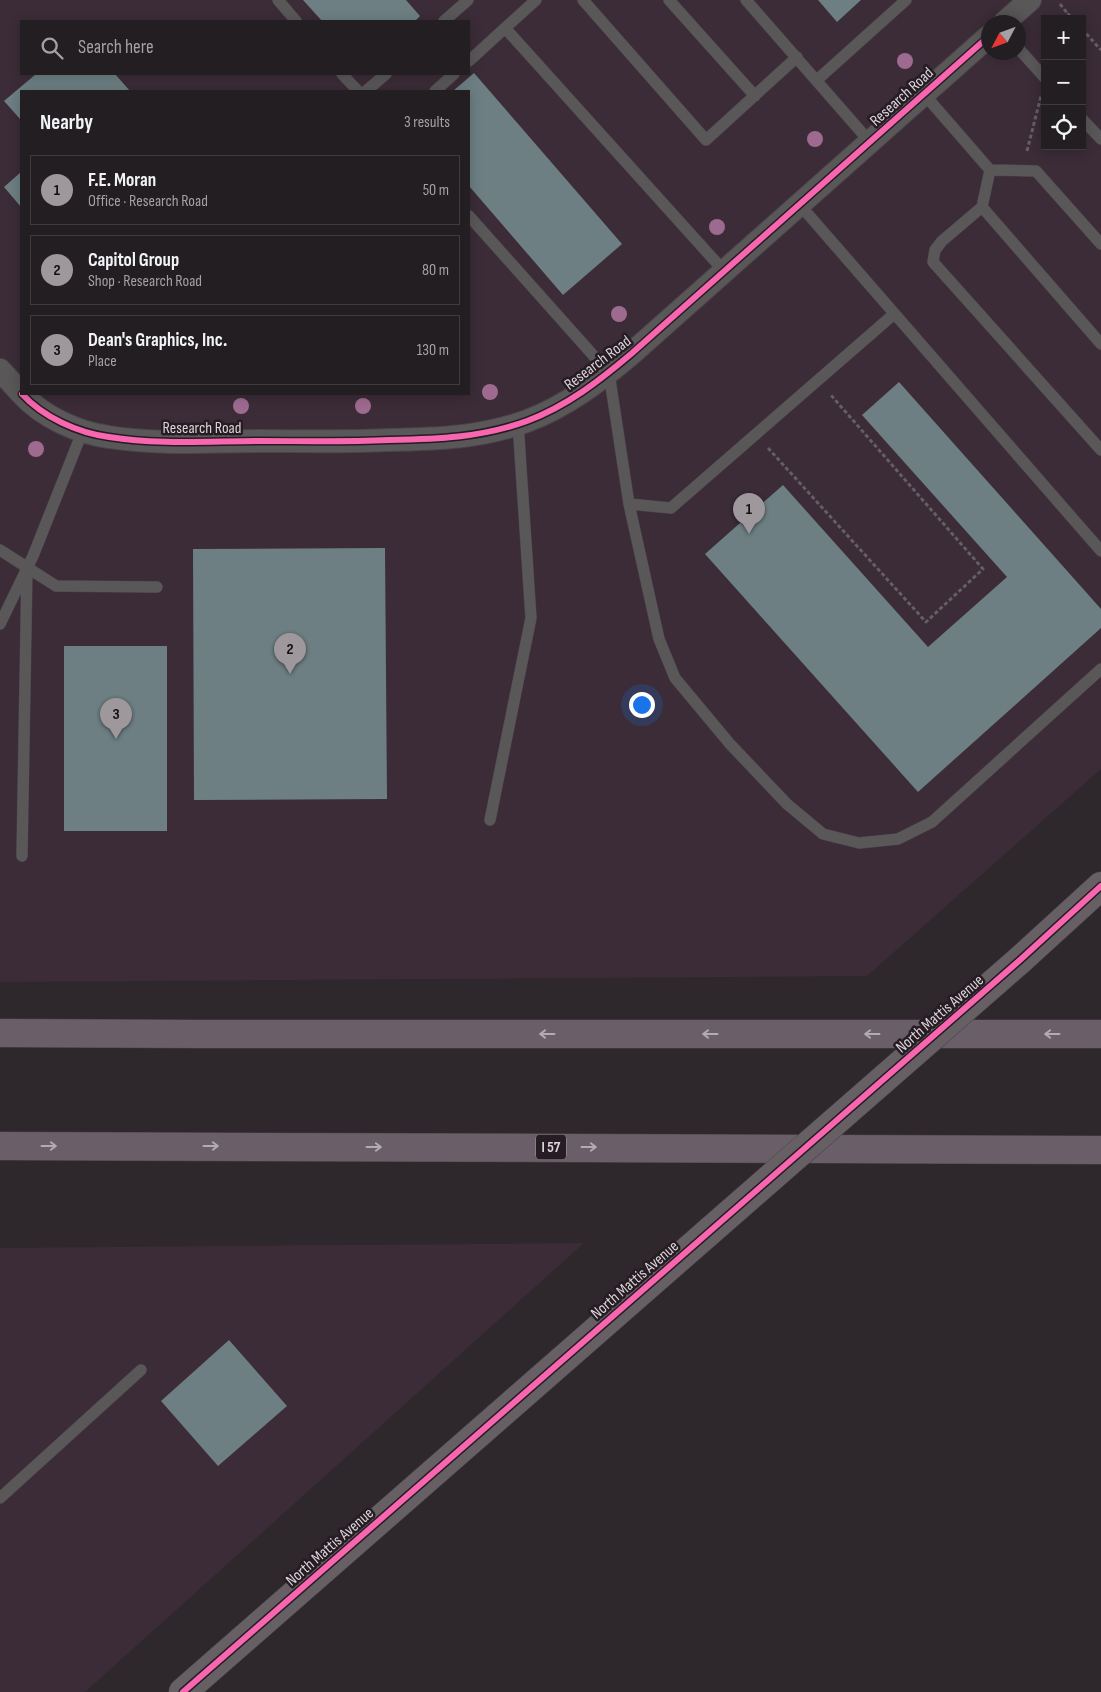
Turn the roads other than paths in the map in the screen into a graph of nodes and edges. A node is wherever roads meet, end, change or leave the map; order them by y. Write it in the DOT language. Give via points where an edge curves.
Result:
graph roads {
  1 [pos="278,0"];
  2 [pos="468,0"];
  3 [pos="536,0"];
  4 [pos="583,0"];
  5 [pos="669,0"];
  6 [pos="746,0"];
  7 [pos="906,0"];
  8 [pos="1030,0"];
  9 [pos="1012,15"];
  10 [pos="295,20"];
  11 [pos="445,20"];
  12 [pos="505,28"];
  13 [pos="981,43"];
  14 [pos="796,57"];
  15 [pos="1026,57"];
  16 [pos="470,60"];
  17 [pos="1041,74"];
  18 [pos="343,75"];
  19 [pos="385,75"];
  20 [pos="453,75"];
  21 [pos="816,80"];
  22 [pos="357,90"];
  23 [pos="367,90"];
  24 [pos="436,90"];
  25 [pos="924,94"];
  26 [pos="755,96"];
  27 [pos="1086,123"];
  28 [pos="1101,140"];
  29 [pos="870,142"];
  30 [pos="990,170"];
  31 [pos="800,204"];
  32 [pos="982,207"];
  33 [pos="470,217"];
  34 [pos="1101,244"];
  35 [pos="724,271"];
  36 [pos="894,314"];
  37 [pos="1101,344"];
  38 [pos="0,370"];
  39 [pos="609,372"];
  40 [pos="20,391"];
  41 [pos="24,395"];
  42 [pos="518,424"];
  43 [pos="83,430"];
  44 [pos="1101,450"];
  45 [pos="629,504"];
  46 [pos="0,550"];
  47 [pos="1101,551"];
  48 [pos="27,568"];
  49 [pos="158,587"];
  50 [pos="0,624"];
  51 [pos="1101,669"];
  52 [pos="490,820"];
  53 [pos="22,856"];
  54 [pos="1101,886"];
  55 [pos="0,1032"];
  56 [pos="1101,1034"];
  57 [pos="0,1146"];
  58 [pos="1101,1150"];
  59 [pos="141,1370"];
  60 [pos="0,1498"];
  61 [pos="183,1692"];
  1 -- 10 [label="lane"];
  2 -- 11 [label="lane"];
  3 -- 12 [label="lane"];
  4 -- 26 [label="lane" via="706,140"];
  5 -- 26 [label="lane"];
  6 -- 14 [label="lane"];
  7 -- 21 [label="lane"];
  8 -- 9 [label="street"];
  12 -- 16 [label="lane"];
  12 -- 35 [label="lane"];
  13 -- 25 [label="street, Research Road"];
  14 -- 21 [label="lane"];
  14 -- 26 [label="lane"];
  15 -- 17 [label="lane"];
  18 -- 22 [label="lane"];
  19 -- 23 [label="lane"];
  20 -- 24 [label="lane"];
  21 -- 29 [label="lane"];
  25 -- 29 [label="street, Research Road"];
  25 -- 30 [label="lane"];
  27 -- 28 [label="lane"];
  29 -- 31 [label="street, Research Road"];
  30 -- 32 [label="lane"];
  30 -- 34 [label="lane" via="1036,171"];
  31 -- 35 [label="street, Research Road"];
  31 -- 36 [label="lane"];
  32 -- 37 [label="lane"];
  32 -- 44 [label="lane" via="942,241 935,250 933,262"];
  33 -- 39 [label="lane"];
  35 -- 39 [label="street, Research Road"];
  36 -- 45 [label="lane" via="671,508"];
  36 -- 47 [label="lane"];
  38 -- 40 [label="street, Research Road"];
  39 -- 42 [label="street, Research Road" via="566,403"];
  39 -- 45 [label="lane"];
  41 -- 43 [label="street, Research Road" via="48,415"];
  42 -- 43 [label="street, Research Road" via="450,439 344,442 151,441 107,437"];
  42 -- 52 [label="lane" via="532,618"];
  43 -- 48 [label="lane"];
  45 -- 51 [label="lane" via="659,639 675,678 787,804 823,834 859,843 898,839 932,822"];
  46 -- 48 [label="lane"];
  48 -- 49 [label="lane" via="56,586"];
  48 -- 50 [label="lane"];
  48 -- 53 [label="lane"];
  54 -- 61 [label="street, North Mattis Avenue, bridge"];
  56 -- 55 [label="highway, one-way"];
  57 -- 58 [label="highway, I 57, one-way"];
  59 -- 60 [label="lane"];
}
